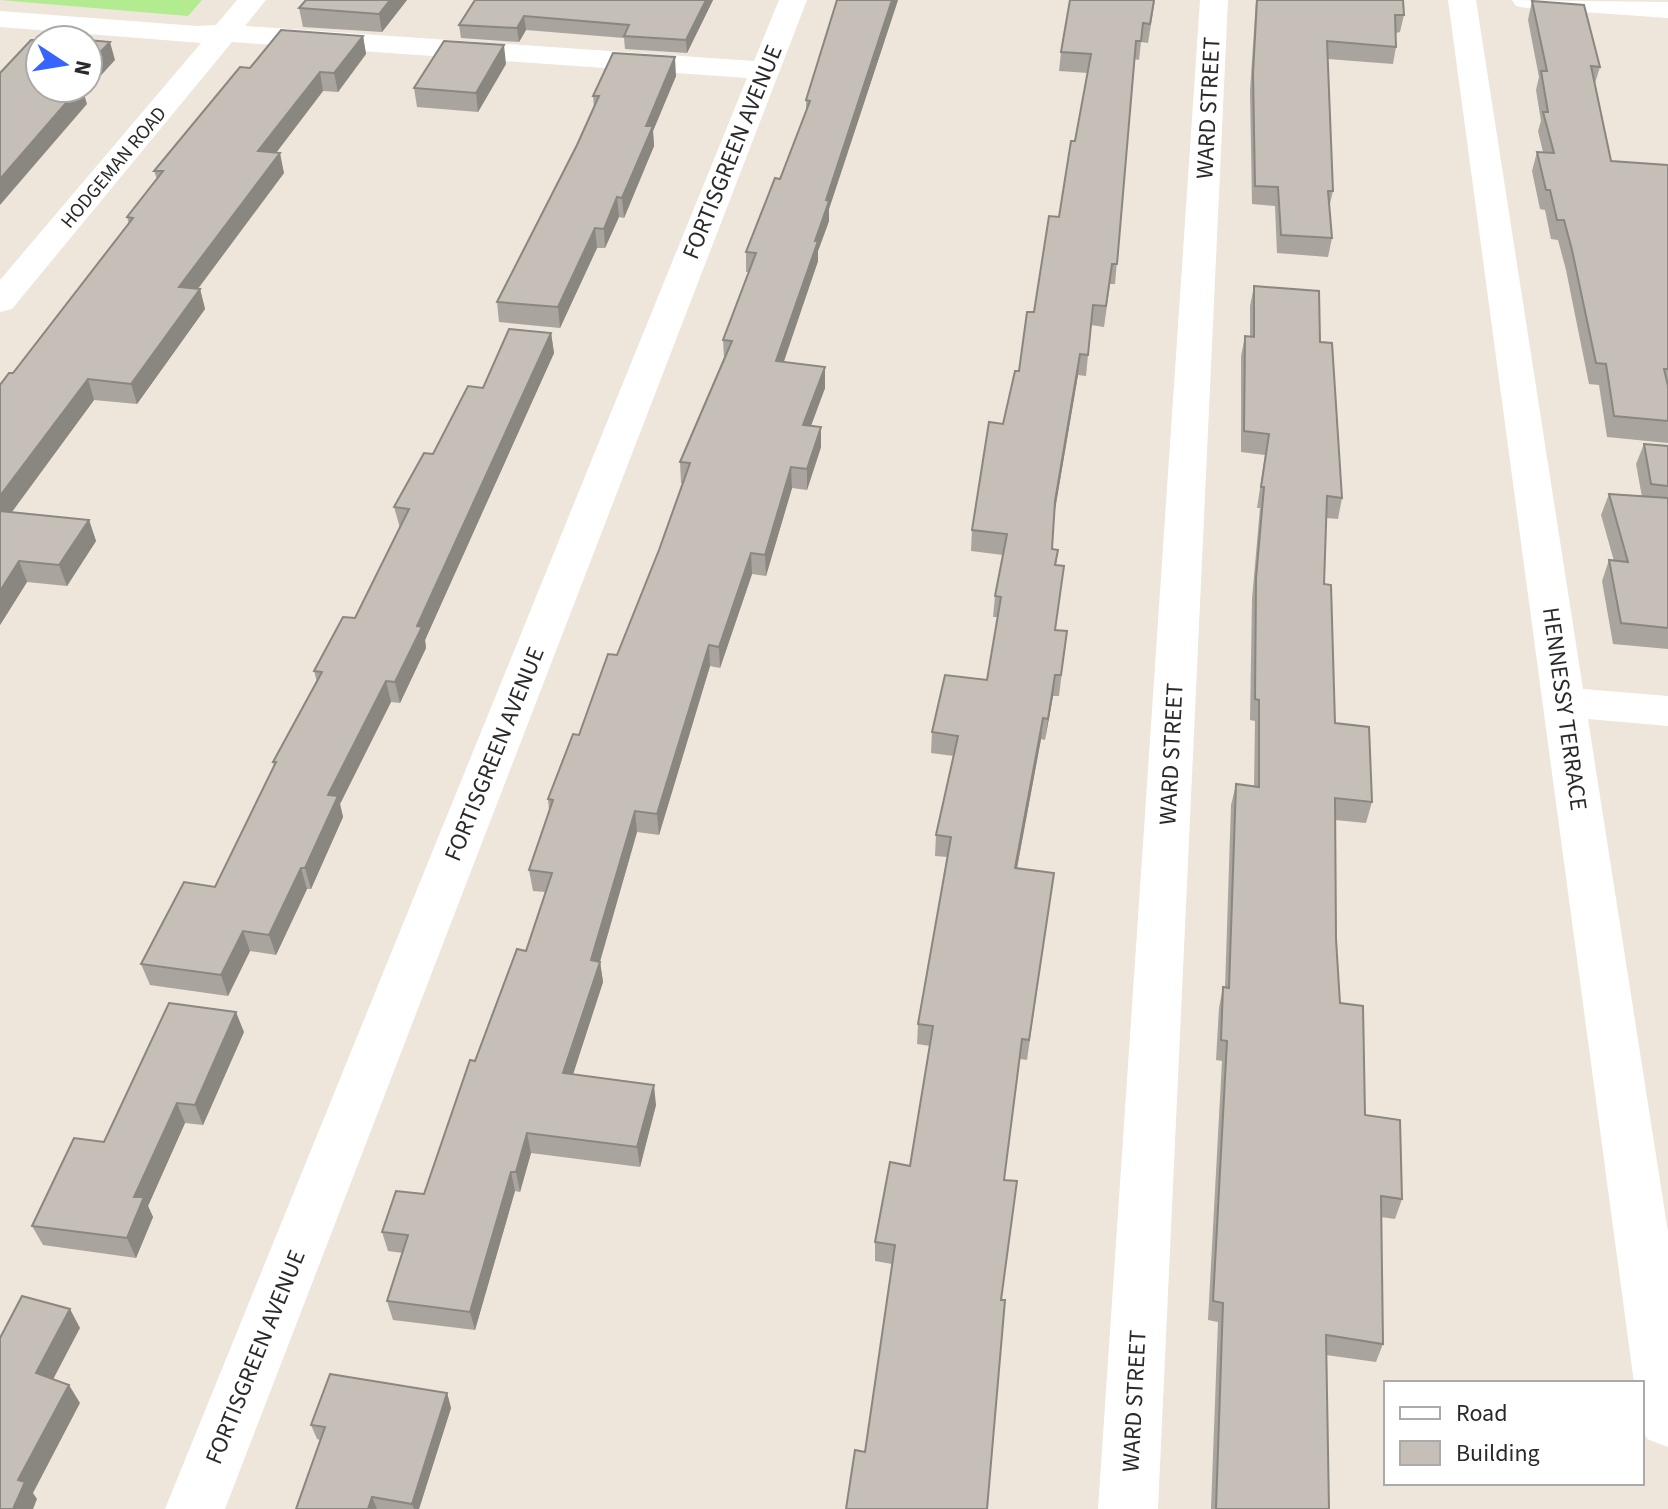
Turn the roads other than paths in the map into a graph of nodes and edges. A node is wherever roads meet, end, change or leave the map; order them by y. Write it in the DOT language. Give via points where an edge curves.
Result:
graph roads {
  1 [pos="252,0"];
  2 [pos="793,0"];
  3 [pos="1214,0"];
  4 [pos="1462,0"];
  5 [pos="1526,0"];
  6 [pos="1668,10"];
  7 [pos="0,19"];
  8 [pos="226,33"];
  9 [pos="764,70"];
  10 [pos="0,302"];
  11 [pos="1564,702"];
  12 [pos="1668,711"];
  13 [pos="1668,1419"];
  14 [pos="195,1509"];
  15 [pos="1128,1509"];
  1 -- 8 [label="street, HODGEMAN ROAD"];
  2 -- 9 [label="street, FORTISGREEN AVENUE"];
  3 -- 15 [label="street, WARD STREET"];
  4 -- 11 [label="street, HENNESSY TERRACE"];
  5 -- 6 [label="street"];
  7 -- 8 [label="street"];
  8 -- 9 [label="street"];
  8 -- 10 [label="street, HODGEMAN ROAD"];
  9 -- 14 [label="street, FORTISGREEN AVENUE"];
  11 -- 12 [label="street"];
  11 -- 13 [label="street, HENNESSY TERRACE"];
}
